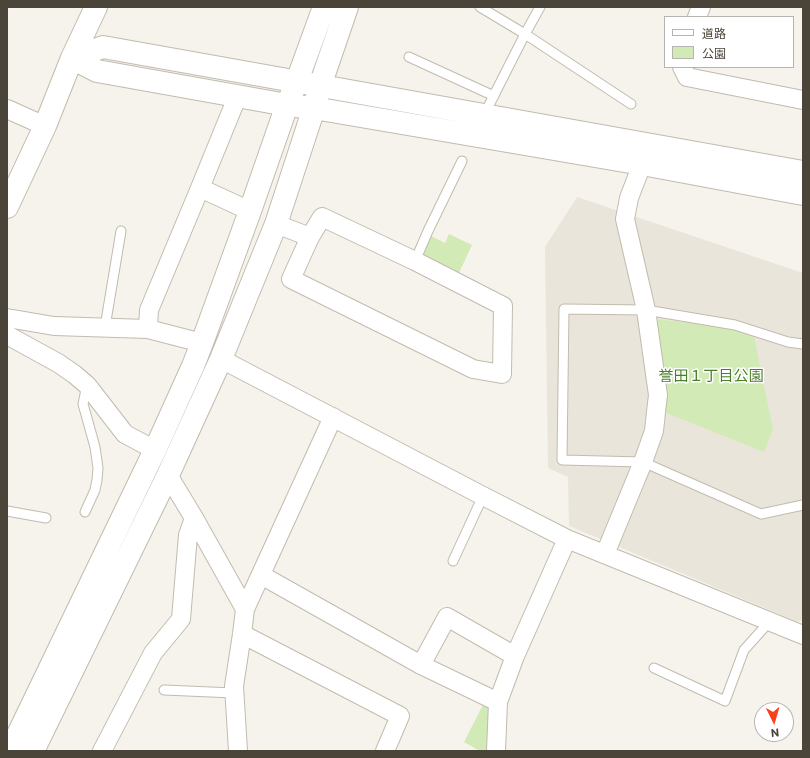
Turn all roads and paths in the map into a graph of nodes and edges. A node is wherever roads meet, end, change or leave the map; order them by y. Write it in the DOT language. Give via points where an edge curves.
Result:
graph roads {
  1 [pos="96,7"];
  2 [pos="347,7"];
  3 [pos="480,7"];
  4 [pos="540,7"];
  5 [pos="322,8"];
  6 [pos="525,34"];
  7 [pos="408,57"];
  8 [pos="72,58"];
  9 [pos="682,68"];
  10 [pos="297,81"];
  11 [pos="320,86"];
  12 [pos="238,95"];
  13 [pos="494,96"];
  14 [pos="803,100"];
  15 [pos="287,104"];
  16 [pos="631,104"];
  17 [pos="314,108"];
  18 [pos="7,109"];
  19 [pos="484,115"];
  20 [pos="45,126"];
  21 [pos="462,161"];
  22 [pos="642,164"];
  23 [pos="803,172"];
  24 [pos="200,188"];
  25 [pos="803,194"];
  26 [pos="7,207"];
  27 [pos="250,211"];
  28 [pos="276,224"];
  29 [pos="121,231"];
  30 [pos="310,237"];
  31 [pos="414,261"];
  32 [pos="646,310"];
  33 [pos="7,318"];
  34 [pos="105,328"];
  35 [pos="148,329"];
  36 [pos="7,335"];
  37 [pos="202,343"];
  38 [pos="803,344"];
  39 [pos="221,359"];
  40 [pos="87,385"];
  41 [pos="333,417"];
  42 [pos="155,450"];
  43 [pos="643,462"];
  44 [pos="168,474"];
  45 [pos="482,496"];
  46 [pos="803,505"];
  47 [pos="7,511"];
  48 [pos="85,512"];
  49 [pos="46,518"];
  50 [pos="194,518"];
  51 [pos="567,539"];
  52 [pos="605,554"];
  53 [pos="453,561"];
  54 [pos="261,575"];
  55 [pos="245,609"];
  56 [pos="770,621"];
  57 [pos="242,634"];
  58 [pos="803,635"];
  59 [pos="515,656"];
  60 [pos="421,665"];
  61 [pos="654,668"];
  62 [pos="164,690"];
  63 [pos="234,694"];
  64 [pos="498,702"];
  65 [pos="389,750"];
  66 [pos="10,751"];
  67 [pos="32,751"];
  68 [pos="102,751"];
  69 [pos="238,751"];
  70 [pos="496,751"];
  1 -- 8 [label="street"];
  2 -- 11 [label="street"];
  3 -- 6 [label="lane"];
  4 -- 6 [label="lane"];
  5 -- 10 [label="street"];
  6 -- 13 [label="lane"];
  6 -- 16 [label="lane"];
  7 -- 13 [label="lane"];
  8 -- 10 [label="street" via="103,47"];
  8 -- 12 [label="street" via="97,71"];
  8 -- 20 [label="street"];
  9 -- 14 [label="street" via="687,77"];
  10 -- 11 [label="street"];
  10 -- 15 [label="street"];
  11 -- 17 [label="street"];
  11 -- 19 [label="street"];
  12 -- 15 [label="street"];
  12 -- 24 [label="street"];
  13 -- 19 [label="lane"];
  15 -- 17 [label="street"];
  15 -- 27 [label="street"];
  17 -- 22 [label="street"];
  17 -- 28 [label="street"];
  18 -- 20 [label="street"];
  19 -- 23 [label="street"];
  20 -- 26 [label="street"];
  21 -- 31 [label="lane"];
  22 -- 25 [label="street"];
  22 -- 32 [label="street" via="629,198 625,219"];
  24 -- 27 [label="street"];
  24 -- 35 [label="street" via="149,310"];
  27 -- 37 [label="street"];
  28 -- 30 [label="street"];
  28 -- 39 [label="street"];
  29 -- 34 [label="lane"];
  30 -- 31 [label="street" via="322,218"];
  30 -- 31 [label="street" via="291,279 473,369 502,374 503,306"];
  32 -- 38 [label="lane" via="735,325 788,342"];
  32 -- 43 [label="street" via="658,395 654,432"];
  32 -- 43 [label="lane" via="564,309 562,460"];
  33 -- 34 [label="street" via="54,326"];
  34 -- 35 [label="street"];
  35 -- 37 [label="street"];
  36 -- 40 [label="street" via="58,363"];
  37 -- 42 [label="street"];
  39 -- 41 [label="street"];
  39 -- 44 [label="street"];
  40 -- 42 [label="street" via="125,434"];
  40 -- 48 [label="lane" via="82,404 95,447 98,480"];
  41 -- 45 [label="street"];
  41 -- 54 [label="street"];
  42 -- 66 [label="street"];
  43 -- 46 [label="lane" via="761,514"];
  43 -- 52 [label="street"];
  44 -- 50 [label="street"];
  44 -- 67 [label="street"];
  45 -- 51 [label="street"];
  45 -- 53 [label="lane"];
  47 -- 49 [label="lane"];
  50 -- 55 [label="street"];
  50 -- 68 [label="street" via="188,535 181,619 153,653"];
  51 -- 52 [label="street"];
  51 -- 59 [label="street"];
  52 -- 56 [label="street"];
  54 -- 55 [label="street"];
  54 -- 60 [label="street"];
  55 -- 57 [label="street"];
  56 -- 58 [label="street"];
  56 -- 61 [label="lane" via="744,650 725,700"];
  57 -- 63 [label="street"];
  57 -- 65 [label="street" via="400,716"];
  59 -- 60 [label="street" via="447,617"];
  59 -- 64 [label="street"];
  60 -- 64 [label="street"];
  62 -- 63 [label="lane"];
  63 -- 69 [label="street"];
  64 -- 70 [label="street"];
}
